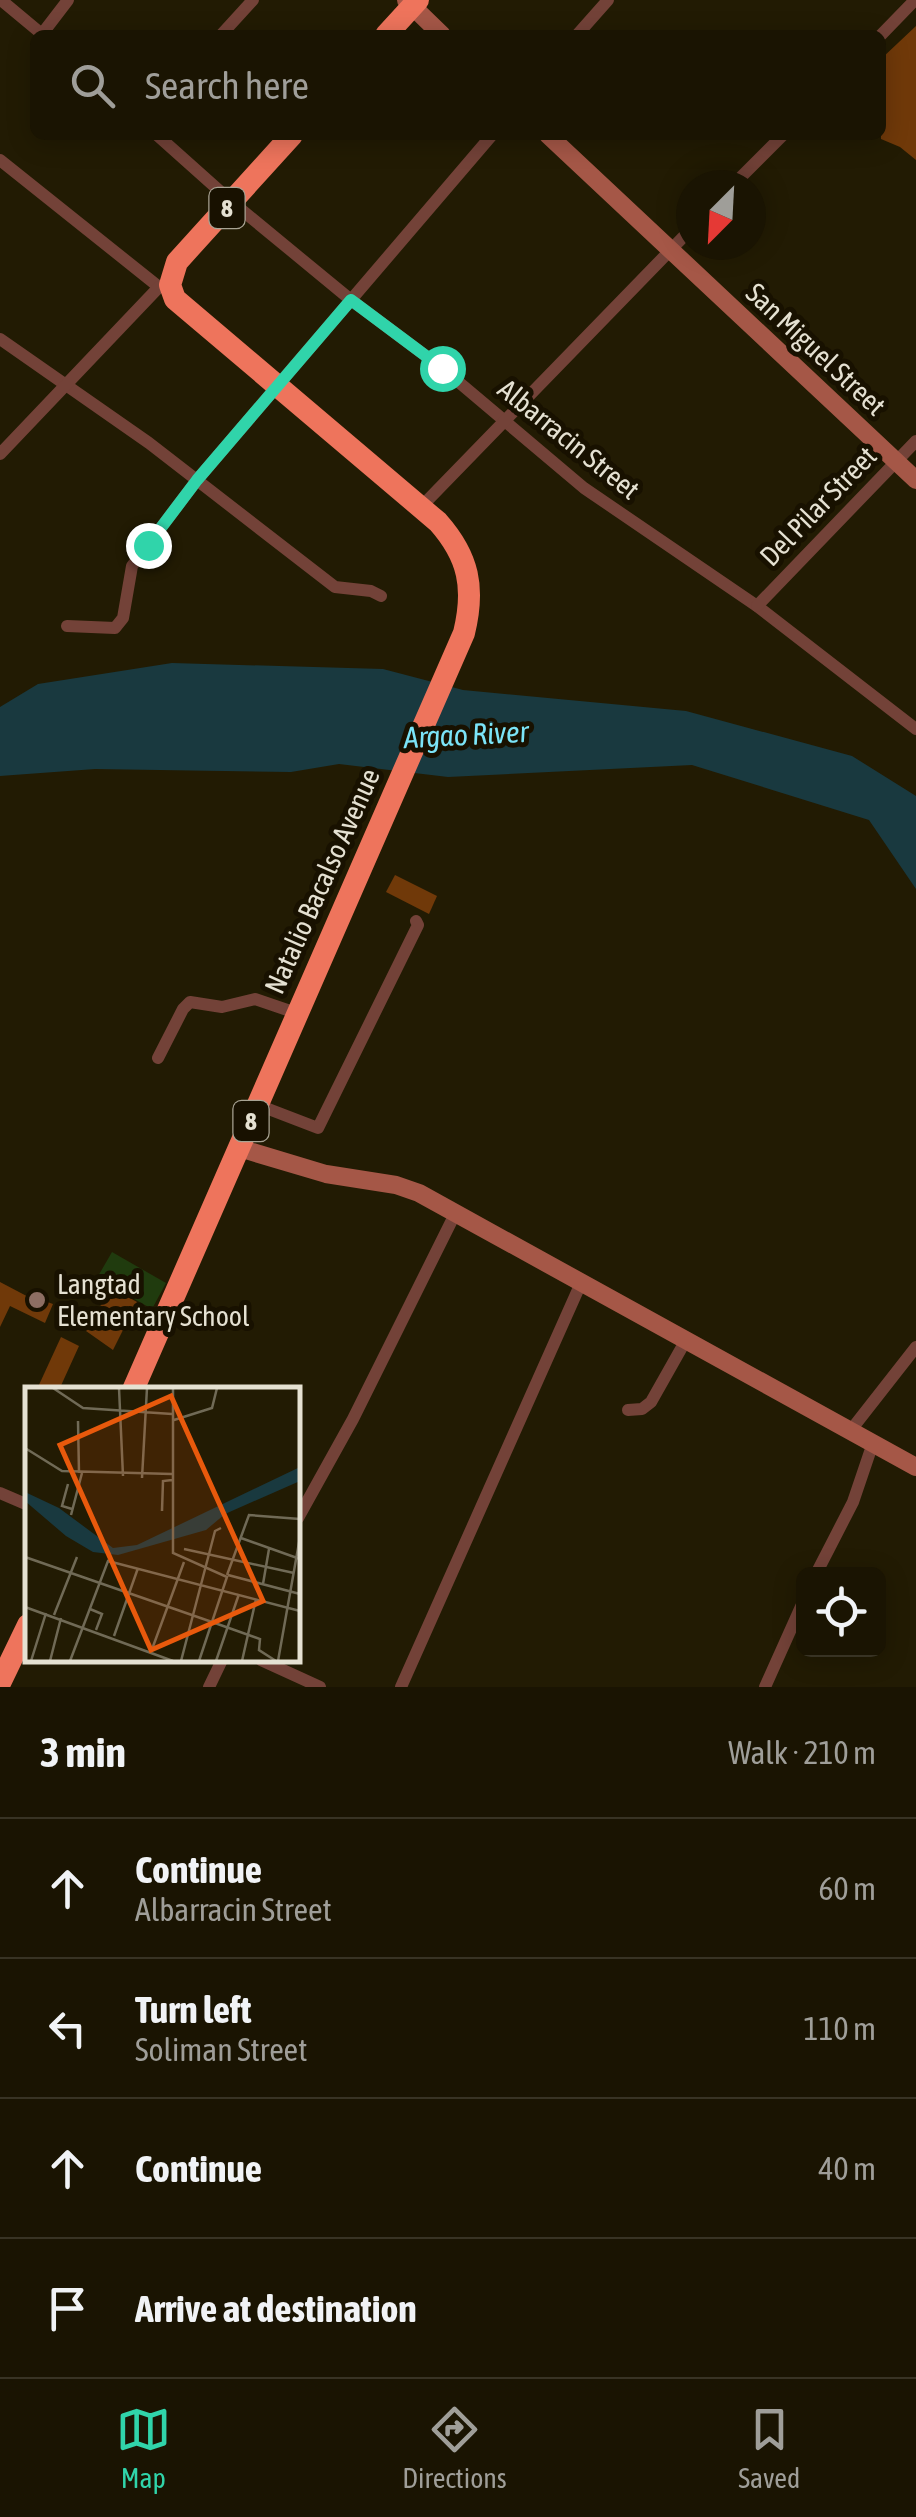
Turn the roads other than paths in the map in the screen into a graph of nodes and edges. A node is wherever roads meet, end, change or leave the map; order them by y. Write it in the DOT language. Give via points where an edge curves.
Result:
graph roads {
  1 [pos="1,0"];
  2 [pos="68,0"];
  3 [pos="254,0"];
  4 [pos="608,0"];
  5 [pos="915,0"];
  6 [pos="412,2"];
  7 [pos="36,30"];
  8 [pos="46,30"];
  9 [pos="226,30"];
  10 [pos="390,30"];
  11 [pos="437,30"];
  12 [pos="581,30"];
  13 [pos="886,30"];
  14 [pos="162,140"];
  15 [pos="288,140"];
  16 [pos="488,140"];
  17 [pos="553,140"];
  18 [pos="779,140"];
  19 [pos="0,160"];
  20 [pos="748,170"];
  21 [pos="232,202"];
  22 [pos="676,245"];
  23 [pos="670,251"];
  24 [pos="164,286"];
  25 [pos="351,300"];
  26 [pos="0,340"];
  27 [pos="66,383"];
  28 [pos="277,386"];
  29 [pos="506,420"];
  30 [pos="916,441"];
  31 [pos="0,454"];
  32 [pos="896,462"];
  33 [pos="197,480"];
  34 [pos="916,480"];
  35 [pos="422,506"];
  36 [pos="382,596"];
  37 [pos="756,606"];
  38 [pos="67,626"];
  39 [pos="916,729"];
  40 [pos="416,920"];
  41 [pos="296,1014"];
  42 [pos="158,1058"];
  43 [pos="258,1105"];
  44 [pos="239,1148"];
  45 [pos="456,1212"];
  46 [pos="581,1283"];
  47 [pos="686,1340"];
  48 [pos="916,1347"];
  49 [pos="134,1387"];
  50 [pos="628,1410"];
  51 [pos="850,1430"];
  52 [pos="873,1443"];
  53 [pos="916,1468"];
  54 [pos="0,1493"];
  55 [pos="25,1503"];
  56 [pos="300,1514"];
  57 [pos="820,1567"];
  58 [pos="796,1618"];
  59 [pos="25,1631"];
  60 [pos="221,1662"];
  61 [pos="265,1662"];
  62 [pos="0,1683"];
  63 [pos="209,1687"];
  64 [pos="320,1687"];
  65 [pos="401,1687"];
  66 [pos="765,1687"];
  1 -- 7 [label="street"];
  2 -- 8 [label="street"];
  3 -- 9 [label="street"];
  4 -- 12 [label="street"];
  5 -- 13 [label="street"];
  6 -- 10 [label="highway"];
  6 -- 11 [label="street"];
  14 -- 21 [label="street, Albarracin Street"];
  15 -- 21 [label="highway, 8"];
  16 -- 25 [label="street"];
  17 -- 23 [label="street, San Miguel Street"];
  18 -- 20 [label="street"];
  19 -- 24 [label="street"];
  21 -- 24 [label="highway, 8"];
  21 -- 25 [label="street, Albarracin Street"];
  22 -- 23 [label="street"];
  23 -- 29 [label="street"];
  23 -- 32 [label="street, San Miguel Street"];
  24 -- 27 [label="street"];
  24 -- 28 [label="highway, Natalio Bacalso Avenue / 8"];
  25 -- 28 [label="street"];
  25 -- 29 [label="street, Albarracin Street"];
  26 -- 27 [label="street"];
  27 -- 31 [label="street"];
  27 -- 33 [label="street"];
  28 -- 33 [label="street"];
  28 -- 35 [label="highway, Natalio Bacalso Avenue / 8"];
  29 -- 35 [label="street"];
  29 -- 37 [label="street, Albarracin Street" via="584,488"];
  30 -- 32 [label="street, Del Pilar Street"];
  32 -- 34 [label="street, San Miguel Street"];
  32 -- 37 [label="street, Del Pilar Street"];
  33 -- 36 [label="street" via="335,587"];
  33 -- 38 [label="street" via="132,566 123,618 115,628"];
  35 -- 41 [label="highway, Natalio Bacalso Avenue / 8" via="465,560 470,606 464,632"];
  37 -- 39 [label="street, Albarracin Street"];
  40 -- 43 [label="street" via="318,1128"];
  41 -- 42 [label="street" via="255,999 222,1007 190,1002"];
  41 -- 43 [label="highway, Natalio Bacalso Avenue / 8"];
  43 -- 44 [label="highway, Natalio Bacalso Avenue / 8"];
  44 -- 45 [label="street" via="326,1174 396,1185"];
  44 -- 49 [label="highway, Natalio Bacalso Avenue / 8"];
  45 -- 46 [label="street"];
  45 -- 56 [label="street"];
  46 -- 47 [label="street"];
  46 -- 65 [label="street"];
  47 -- 50 [label="street" via="651,1402"];
  47 -- 51 [label="street"];
  48 -- 51 [label="street"];
  51 -- 52 [label="street"];
  52 -- 53 [label="street"];
  52 -- 57 [label="street"];
  54 -- 55 [label="street"];
  58 -- 66 [label="street"];
  59 -- 62 [label="highway"];
  60 -- 63 [label="street"];
  61 -- 64 [label="street"];
}
